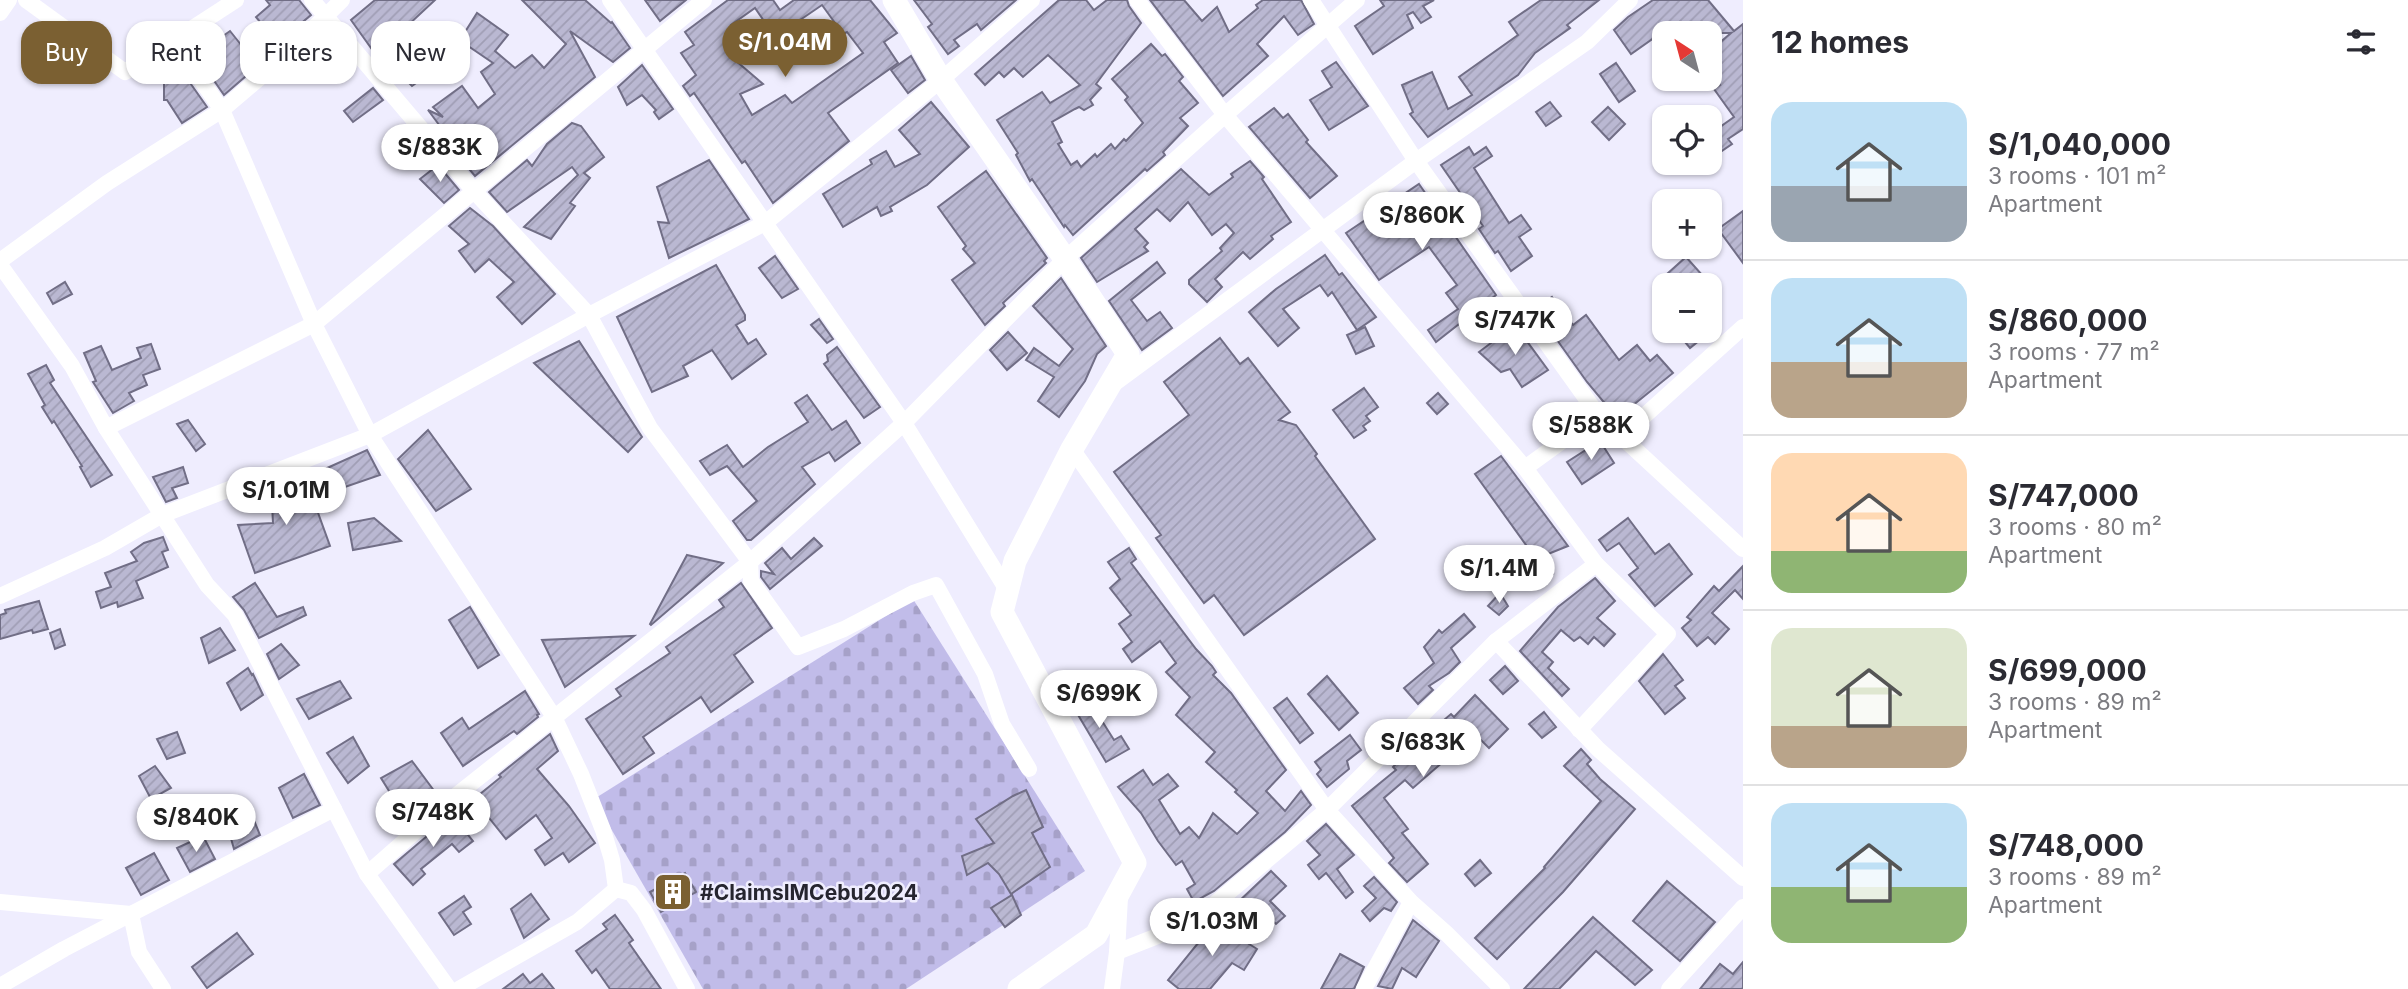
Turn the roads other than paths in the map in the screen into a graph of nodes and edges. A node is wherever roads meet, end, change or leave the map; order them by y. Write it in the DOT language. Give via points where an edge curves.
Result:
graph roads {
  1 [pos="9,0"];
  2 [pos="26,0"];
  3 [pos="236,0"];
  4 [pos="312,0"];
  5 [pos="342,0"];
  6 [pos="610,0"];
  7 [pos="704,0"];
  8 [pos="894,0"];
  9 [pos="1032,0"];
  10 [pos="1137,0"];
  11 [pos="1311,0"];
  12 [pos="1357,0"];
  13 [pos="1630,0"];
  14 [pos="0,13"];
  15 [pos="325,16"];
  16 [pos="203,21"];
  17 [pos="1328,26"];
  18 [pos="646,49"];
  19 [pos="126,71"];
  20 [pos="941,80"];
  21 [pos="204,84"];
  22 [pos="222,110"];
  23 [pos="1224,115"];
  24 [pos="1416,161"];
  25 [pos="474,191"];
  26 [pos="765,223"];
  27 [pos="1322,231"];
  28 [pos="1065,259"];
  29 [pos="0,263"];
  30 [pos="589,315"];
  31 [pos="314,324"];
  32 [pos="1743,327"];
  33 [pos="1110,387"];
  34 [pos="1598,415"];
  35 [pos="904,423"];
  36 [pos="106,428"];
  37 [pos="370,435"];
  38 [pos="1621,436"];
  39 [pos="1072,449"];
  40 [pos="1525,468"];
  41 [pos="162,515"];
  42 [pos="1743,550"];
  43 [pos="750,562"];
  44 [pos="1596,564"];
  45 [pos="1007,590"];
  46 [pos="0,596"];
  47 [pos="1496,641"];
  48 [pos="554,717"];
  49 [pos="1580,730"];
  50 [pos="1029,769"];
  51 [pos="334,809"];
  52 [pos="1327,810"];
  53 [pos="367,874"];
  54 [pos="1743,878"];
  55 [pos="616,889"];
  56 [pos="1121,889"];
  57 [pos="0,902"];
  58 [pos="1411,902"];
  59 [pos="1743,907"];
  60 [pos="131,914"];
  61 [pos="1117,952"];
  62 [pos="0,986"];
  63 [pos="163,989"];
  64 [pos="449,989"];
  65 [pos="459,989"];
  66 [pos="687,989"];
  67 [pos="1019,989"];
  68 [pos="1112,989"];
  69 [pos="1364,989"];
  70 [pos="1502,989"];
  71 [pos="1669,989"];
  1 -- 14 [label="street"];
  2 -- 19 [label="street"];
  3 -- 16 [label="street"];
  4 -- 15 [label="street"];
  5 -- 15 [label="street"];
  6 -- 18 [label="street"];
  7 -- 18 [label="street"];
  8 -- 20 [label="street"];
  9 -- 20 [label="street"];
  10 -- 23 [label="street"];
  11 -- 17 [label="street"];
  12 -- 17 [label="street"];
  13 -- 24 [label="street" via="1587,42"];
  15 -- 22 [label="street"];
  15 -- 25 [label="street"];
  17 -- 23 [label="street"];
  17 -- 24 [label="street"];
  18 -- 25 [label="street"];
  18 -- 26 [label="street"];
  20 -- 26 [label="street"];
  20 -- 28 [label="street"];
  21 -- 22 [label="street"];
  22 -- 29 [label="street" via="107,183"];
  22 -- 31 [label="street"];
  23 -- 27 [label="street"];
  23 -- 28 [label="street"];
  24 -- 27 [label="street"];
  24 -- 34 [label="street"];
  25 -- 30 [label="street"];
  25 -- 31 [label="street"];
  26 -- 30 [label="street"];
  26 -- 35 [label="street"];
  27 -- 33 [label="street"];
  27 -- 40 [label="street"];
  28 -- 33 [label="street" via="1128,354"];
  28 -- 35 [label="street"];
  29 -- 36 [label="street" via="72,366"];
  30 -- 37 [label="street"];
  30 -- 43 [label="street" via="650,428"];
  31 -- 36 [label="street"];
  31 -- 37 [label="street"];
  32 -- 38 [label="street"];
  33 -- 39 [label="street"];
  34 -- 38 [label="street"];
  34 -- 40 [label="street"];
  35 -- 43 [label="street"];
  35 -- 45 [label="street"];
  36 -- 41 [label="street"];
  37 -- 41 [label="street"];
  37 -- 48 [label="street"];
  38 -- 42 [label="street"];
  39 -- 45 [label="street" via="1015,561"];
  39 -- 52 [label="street"];
  40 -- 44 [label="street"];
  41 -- 46 [label="street" via="105,548"];
  41 -- 51 [label="street" via="207,585 235,615"];
  43 -- 48 [label="street"];
  43 -- 50 [label="street" via="751,581 798,647 936,585 985,674 1002,724"];
  44 -- 47 [label="street"];
  44 -- 49 [label="street" via="1668,634"];
  45 -- 56 [label="street" via="1002,612 1135,863"];
  47 -- 49 [label="street"];
  47 -- 52 [label="street"];
  48 -- 53 [label="street" via="458,793"];
  48 -- 55 [label="street" via="603,830"];
  49 -- 54 [label="street"];
  51 -- 53 [label="street"];
  51 -- 60 [label="street"];
  52 -- 58 [label="street"];
  52 -- 61 [label="street" via="1193,922"];
  53 -- 64 [label="street"];
  55 -- 65 [label="street" via="577,922"];
  55 -- 66 [label="street" via="631,893 644,910"];
  56 -- 61 [label="street"];
  56 -- 67 [label="street" via="1096,935"];
  57 -- 60 [label="street"];
  58 -- 69 [label="street"];
  58 -- 70 [label="street"];
  59 -- 71 [label="street"];
  60 -- 62 [label="street"];
  60 -- 63 [label="street" via="139,952"];
  61 -- 68 [label="street"];
}
